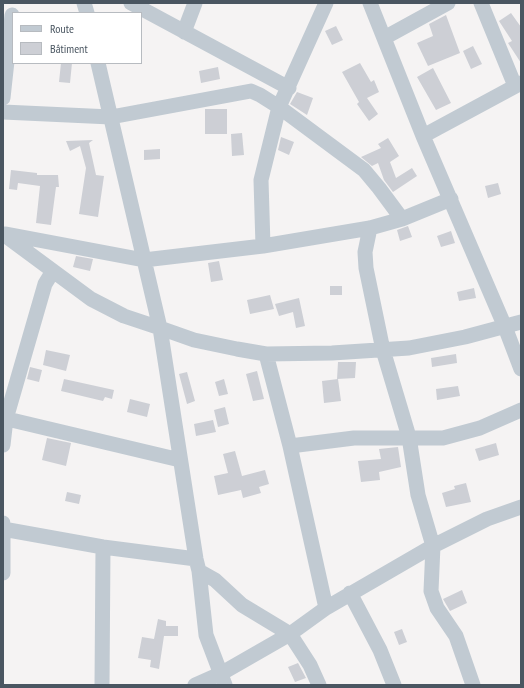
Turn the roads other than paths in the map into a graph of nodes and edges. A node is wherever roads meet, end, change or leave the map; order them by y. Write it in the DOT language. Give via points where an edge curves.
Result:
graph roads {
  1 [pos="131,3"];
  2 [pos="195,3"];
  3 [pos="326,3"];
  4 [pos="370,3"];
  5 [pos="448,3"];
  6 [pos="481,3"];
  7 [pos="12,15"];
  8 [pos="184,32"];
  9 [pos="384,38"];
  10 [pos="98,64"];
  11 [pos="518,84"];
  12 [pos="289,88"];
  13 [pos="3,98"];
  14 [pos="279,107"];
  15 [pos="3,112"];
  16 [pos="112,117"];
  17 [pos="424,136"];
  18 [pos="451,200"];
  19 [pos="402,219"];
  20 [pos="370,228"];
  21 [pos="3,234"];
  22 [pos="263,246"];
  23 [pos="144,260"];
  24 [pos="54,271"];
  25 [pos="521,322"];
  26 [pos="505,327"];
  27 [pos="160,328"];
  28 [pos="383,350"];
  29 [pos="266,354"];
  30 [pos="521,369"];
  31 [pos="521,410"];
  32 [pos="4,418"];
  33 [pos="408,437"];
  34 [pos="3,445"];
  35 [pos="290,446"];
  36 [pos="180,460"];
  37 [pos="521,507"];
  38 [pos="3,523"];
  39 [pos="3,529"];
  40 [pos="433,546"];
  41 [pos="103,547"];
  42 [pos="198,565"];
  43 [pos="3,573"];
  44 [pos="350,593"];
  45 [pos="326,608"];
  46 [pos="290,634"];
  47 [pos="223,679"];
  48 [pos="102,685"];
  49 [pos="195,685"];
  50 [pos="319,685"];
  51 [pos="394,685"];
  52 [pos="472,685"];
  1 -- 8 [label="street"];
  2 -- 8 [label="street"];
  3 -- 12 [label="street"];
  4 -- 9 [label="street"];
  5 -- 9 [label="street"];
  6 -- 11 [label="street"];
  7 -- 13 [label="street"];
  8 -- 12 [label="street"];
  9 -- 17 [label="street"];
  10 -- 16 [label="street"];
  11 -- 17 [label="street"];
  12 -- 14 [label="street"];
  14 -- 16 [label="street" via="251,91"];
  14 -- 19 [label="street" via="364,170"];
  14 -- 22 [label="street" via="261,180"];
  15 -- 16 [label="street"];
  16 -- 23 [label="street"];
  17 -- 18 [label="street"];
  18 -- 19 [label="street"];
  18 -- 26 [label="street"];
  19 -- 20 [label="street"];
  20 -- 22 [label="street"];
  20 -- 28 [label="street" via="365,252 366,268"];
  21 -- 23 [label="street"];
  21 -- 24 [label="street"];
  22 -- 23 [label="street"];
  23 -- 27 [label="street"];
  24 -- 27 [label="street" via="91,299 124,316"];
  24 -- 32 [label="street" via="45,284"];
  25 -- 26 [label="street"];
  26 -- 28 [label="street" via="436,344"];
  26 -- 30 [label="street"];
  27 -- 29 [label="street" via="194,340"];
  27 -- 36 [label="street"];
  28 -- 29 [label="street"];
  28 -- 33 [label="street"];
  29 -- 35 [label="street"];
  31 -- 33 [label="street" via="480,428 443,438"];
  32 -- 34 [label="street"];
  32 -- 36 [label="street"];
  33 -- 35 [label="street" via="354,438"];
  33 -- 40 [label="street" via="418,495"];
  35 -- 45 [label="street"];
  36 -- 42 [label="street"];
  37 -- 40 [label="street" via="487,519"];
  38 -- 39 [label="street"];
  39 -- 41 [label="street"];
  39 -- 43 [label="street"];
  40 -- 44 [label="street"];
  40 -- 52 [label="street" via="432,591 437,608 456,636"];
  41 -- 42 [label="street"];
  41 -- 48 [label="street"];
  42 -- 46 [label="street" via="242,605"];
  42 -- 47 [label="street" via="206,635"];
  44 -- 45 [label="street"];
  44 -- 51 [label="street" via="380,650"];
  45 -- 46 [label="street"];
  46 -- 47 [label="street"];
  46 -- 50 [label="street" via="310,665"];
  47 -- 49 [label="street"];
}
